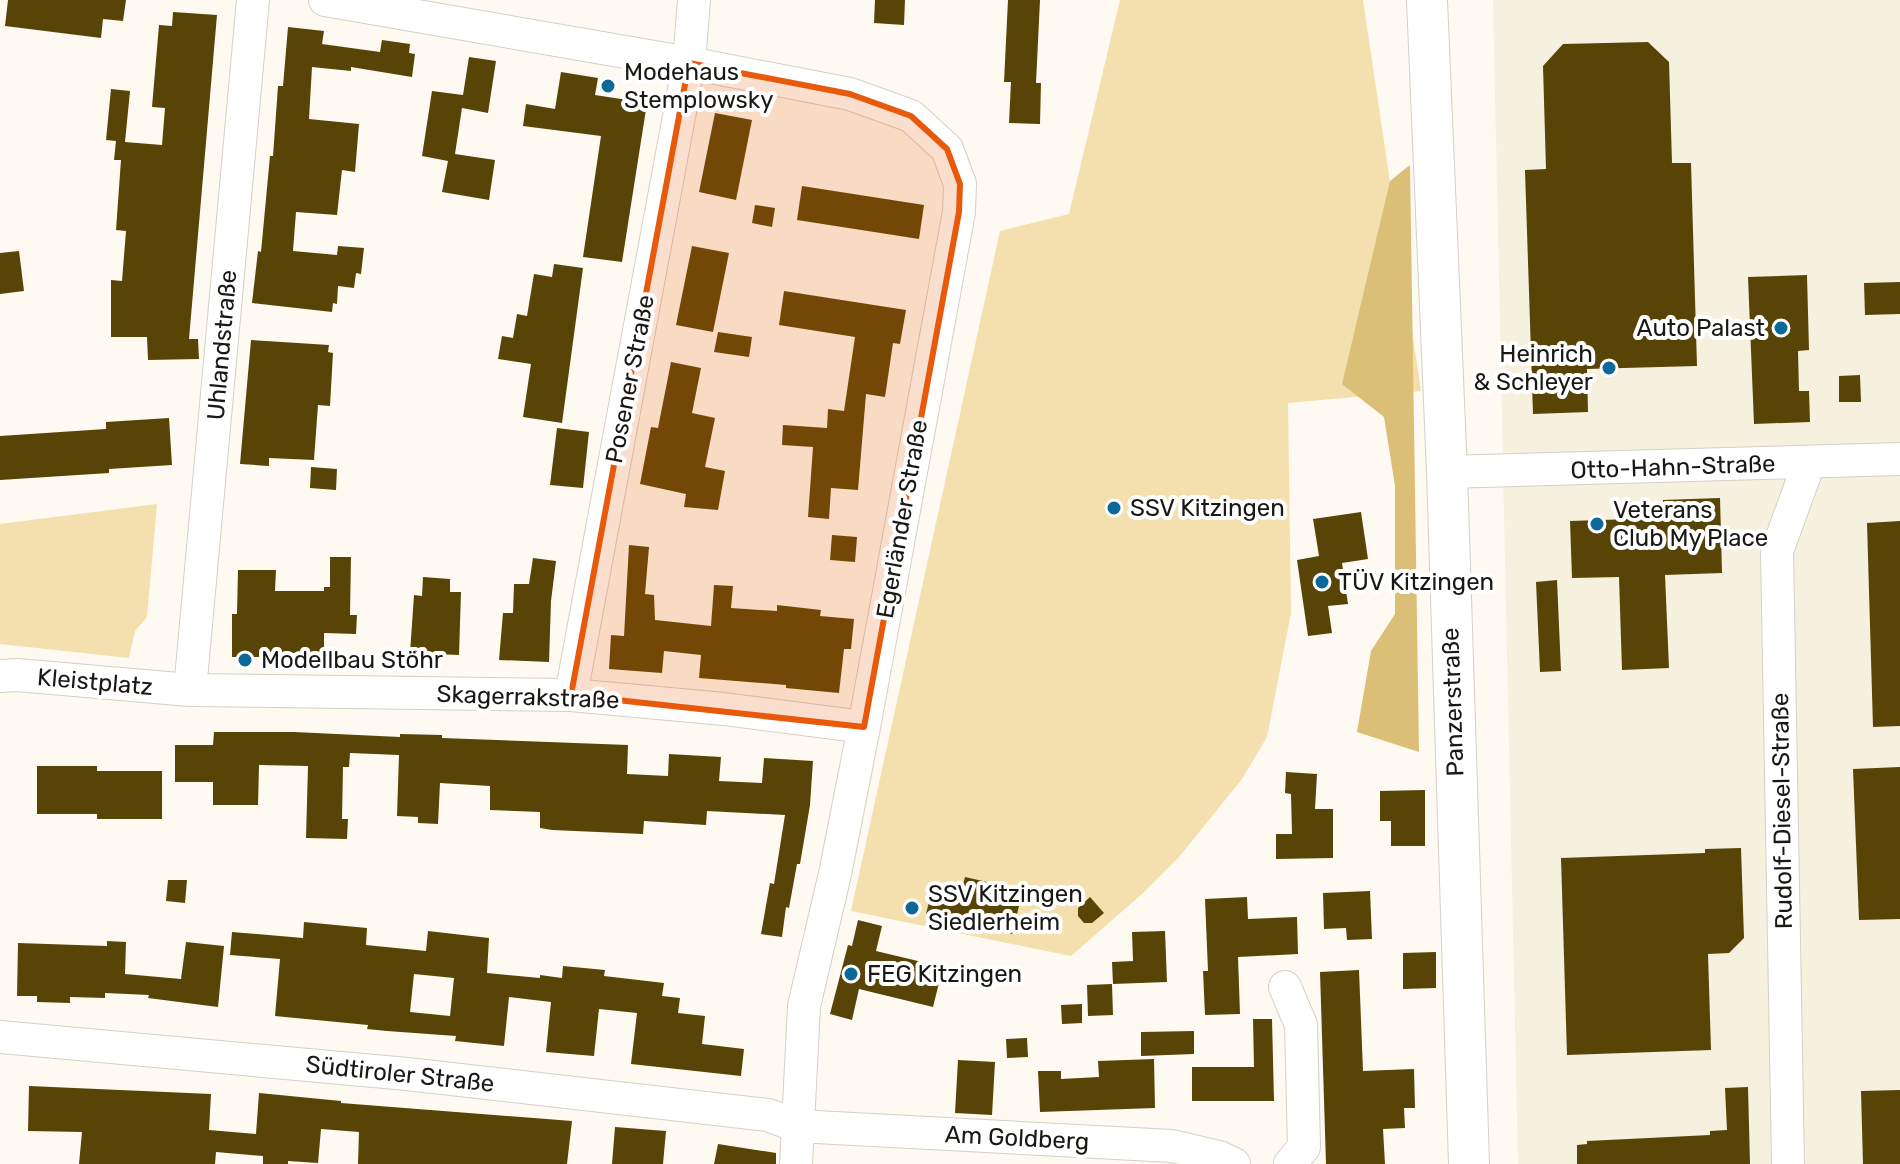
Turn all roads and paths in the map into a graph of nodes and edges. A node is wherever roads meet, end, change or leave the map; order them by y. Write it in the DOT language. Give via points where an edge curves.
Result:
graph roads {
  1 [pos="253,0"];
  2 [pos="325,0"];
  3 [pos="694,0"];
  4 [pos="1427,0"];
  5 [pos="689,63"];
  6 [pos="1900,459"];
  7 [pos="1809,463"];
  8 [pos="1447,472"];
  9 [pos="0,676"];
  10 [pos="190,690"];
  11 [pos="571,695"];
  12 [pos="864,727"];
  13 [pos="1285,987"];
  14 [pos="0,1037"];
  15 [pos="797,1126"];
  16 [pos="796,1164"];
  17 [pos="1234,1164"];
  18 [pos="1290,1164"];
  19 [pos="1469,1164"];
  20 [pos="1788,1164"];
  1 -- 10 [label="street, Uhlandstraße"];
  2 -- 5 [label="street, Egerländer Straße"];
  3 -- 5 [label="street, Posener Straße"];
  4 -- 8 [label="main road, Panzerstraße"];
  5 -- 11 [label="street, Posener Straße"];
  5 -- 12 [label="street, Egerländer Straße" via="850,94 911,116 947,149 960,184"];
  6 -- 7 [label="street, Otto-Hahn-Straße"];
  7 -- 8 [label="street, Otto-Hahn-Straße"];
  7 -- 20 [label="street, Rudolf-Diesel-Straße" via="1777,551"];
  8 -- 19 [label="main road, Panzerstraße"];
  9 -- 10 [label="street, Kleistplatz"];
  10 -- 11 [label="street, Skagerrakstraße"];
  11 -- 12 [label="street, Skagerrakstraße"];
  12 -- 15 [label="street, Egerländer Straße" via="804,1006"];
  13 -- 18 [label="street" via="1301,1025 1304,1147"];
  14 -- 15 [label="street, Südtiroler Straße" via="407,1074 768,1115"];
  15 -- 16 [label="street, Egerländer Straße"];
  15 -- 17 [label="street, Am Goldberg" via="1172,1146"];
}
